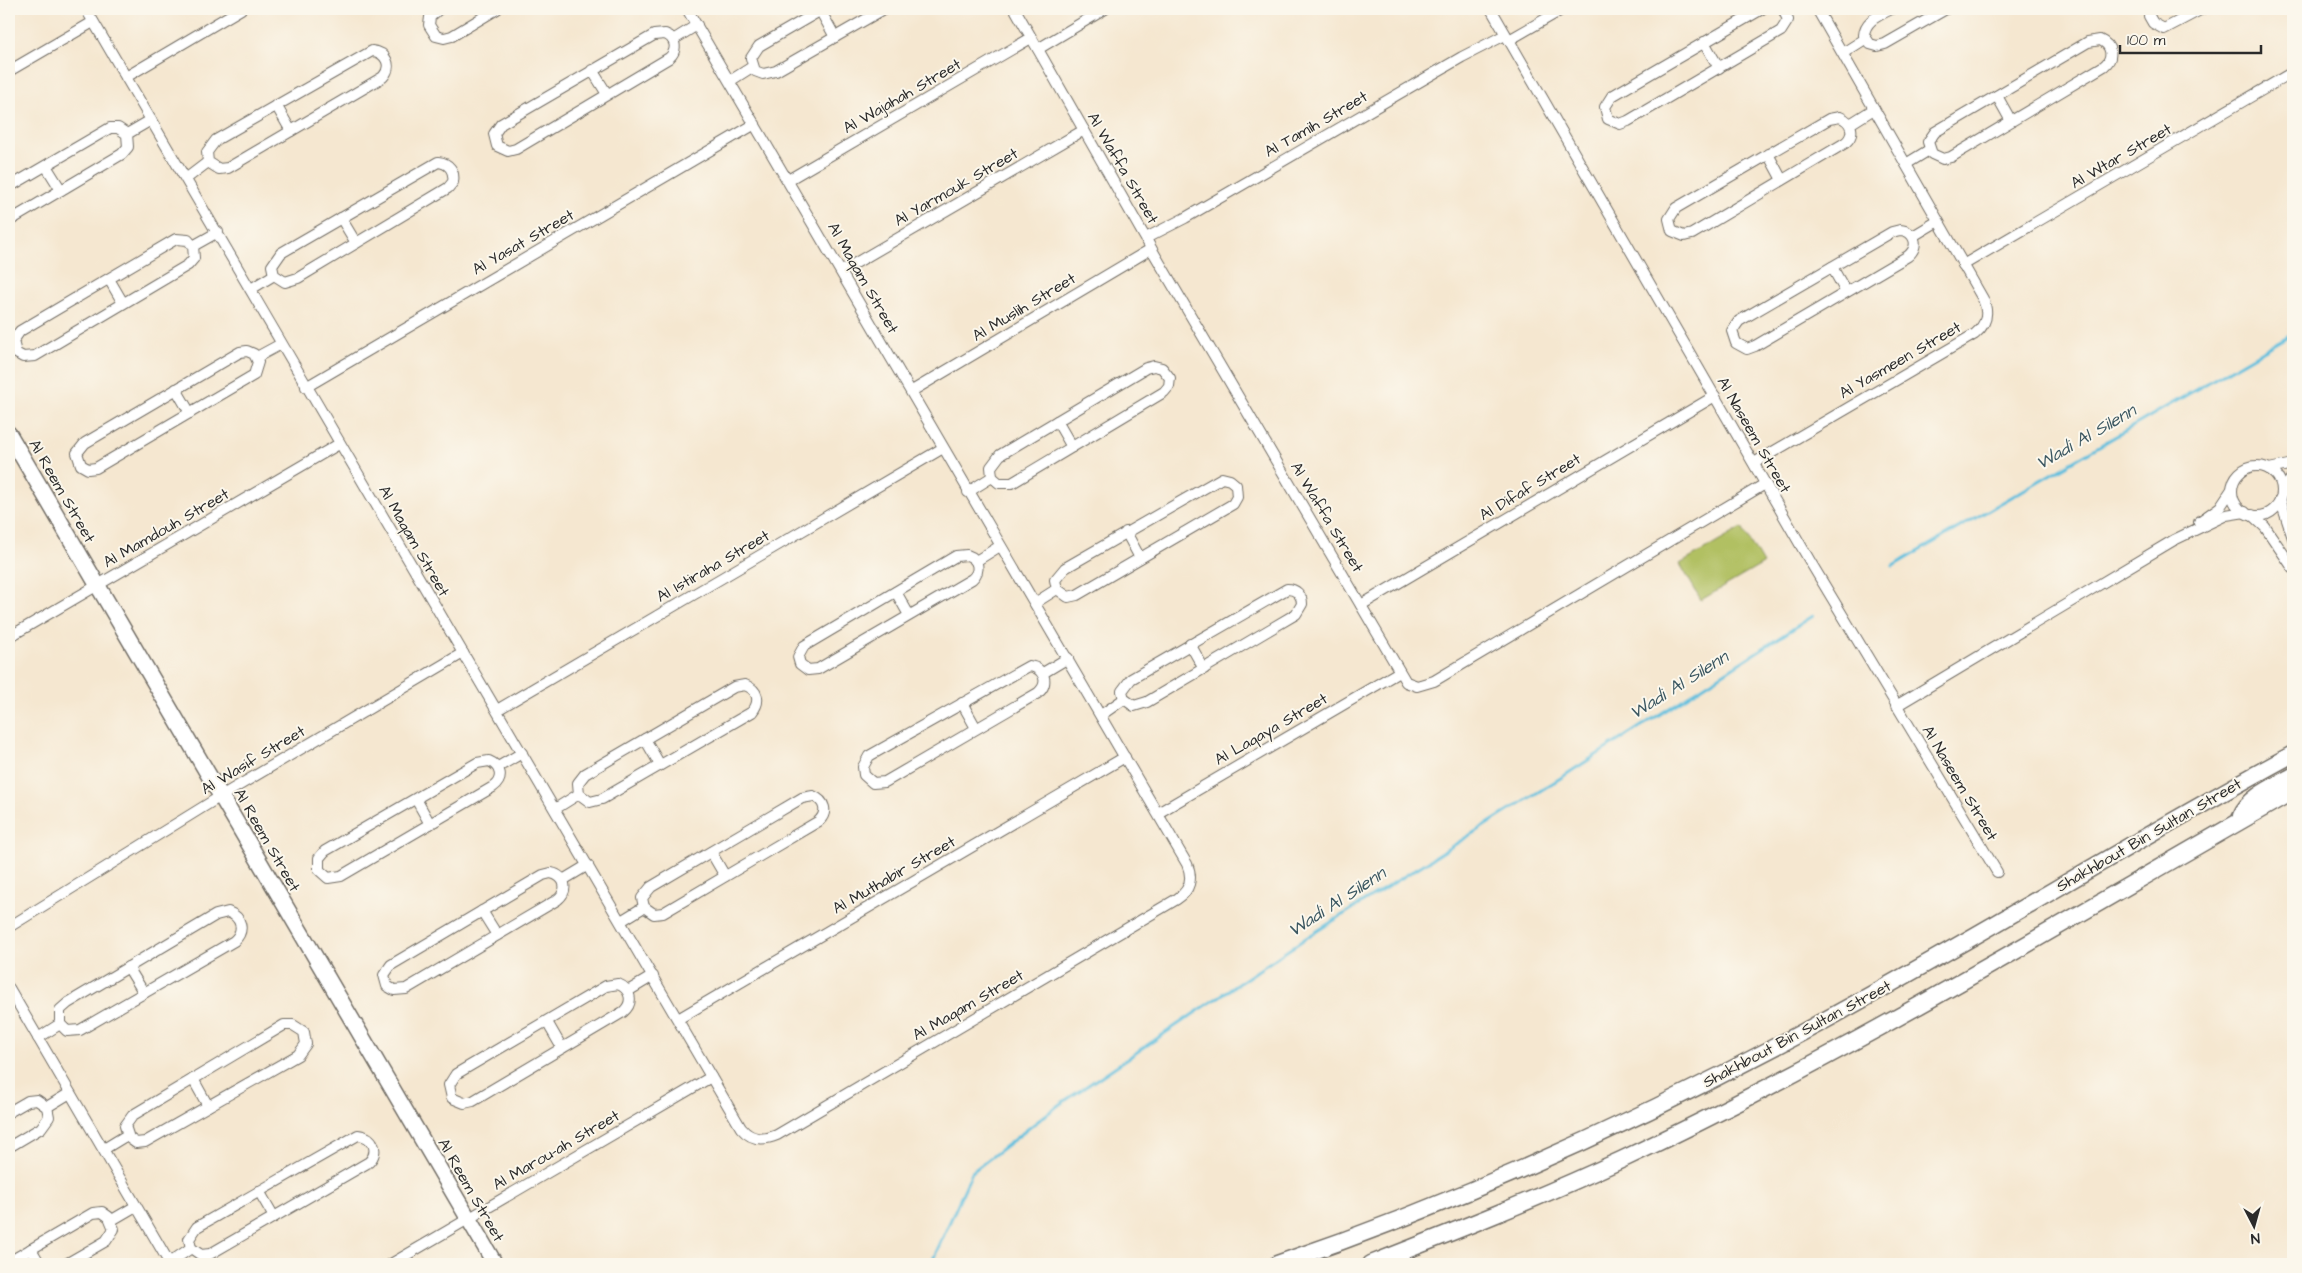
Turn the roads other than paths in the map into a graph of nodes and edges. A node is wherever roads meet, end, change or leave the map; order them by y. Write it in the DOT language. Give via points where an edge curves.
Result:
graph roads {
  1 [pos="86,9"];
  2 [pos="241,9"];
  3 [pos="439,9"];
  4 [pos="497,9"];
  5 [pos="688,9"];
  6 [pos="884,9"];
  7 [pos="1014,9"];
  8 [pos="1105,9"];
  9 [pos="1491,9"];
  10 [pos="1563,9"];
  11 [pos="1762,9"];
  12 [pos="1817,9"];
  13 [pos="1891,9"];
  14 [pos="1946,9"];
  15 [pos="2150,9"];
  16 [pos="2202,9"];
  17 [pos="821,10"];
  18 [pos="1786,10"];
  19 [pos="93,22"];
  20 [pos="697,25"];
  21 [pos="1506,35"];
  22 [pos="835,37"];
  23 [pos="1031,38"];
  24 [pos="1865,39"];
  25 [pos="673,40"];
  26 [pos="1704,42"];
  27 [pos="1038,49"];
  28 [pos="1843,53"];
  29 [pos="752,67"];
  30 [pos="1719,68"];
  31 [pos="592,70"];
  32 [pos="9,71"];
  33 [pos="2293,72"];
  34 [pos="126,77"];
  35 [pos="730,81"];
  36 [pos="607,94"];
  37 [pos="1996,96"];
  38 [pos="276,105"];
  39 [pos="1874,109"];
  40 [pos="151,120"];
  41 [pos="2011,121"];
  42 [pos="755,124"];
  43 [pos="1850,124"];
  44 [pos="1084,130"];
  45 [pos="291,131"];
  46 [pos="127,134"];
  47 [pos="1930,150"];
  48 [pos="1768,154"];
  49 [pos="208,162"];
  50 [pos="1906,164"];
  51 [pos="46,166"];
  52 [pos="187,178"];
  53 [pos="788,180"];
  54 [pos="1782,180"];
  55 [pos="9,187"];
  56 [pos="61,190"];
  57 [pos="341,218"];
  58 [pos="9,221"];
  59 [pos="1938,221"];
  60 [pos="218,232"];
  61 [pos="1913,236"];
  62 [pos="1149,243"];
  63 [pos="356,244"];
  64 [pos="193,246"];
  65 [pos="1963,265"];
  66 [pos="1832,267"];
  67 [pos="842,271"];
  68 [pos="274,275"];
  69 [pos="109,279"];
  70 [pos="251,289"];
  71 [pos="1846,292"];
  72 [pos="123,303"];
  73 [pos="281,344"];
  74 [pos="257,358"];
  75 [pos="306,387"];
  76 [pos="176,389"];
  77 [pos="912,391"];
  78 [pos="1715,396"];
  79 [pos="190,413"];
  80 [pos="1057,421"];
  81 [pos="9,434"];
  82 [pos="339,444"];
  83 [pos="1072,447"];
  84 [pos="943,448"];
  85 [pos="1754,463"];
  86 [pos="2293,464"];
  87 [pos="2269,469"];
  88 [pos="2293,476"];
  89 [pos="992,477"];
  90 [pos="1765,484"];
  91 [pos="2232,489"];
  92 [pos="968,492"];
  93 [pos="2281,496"];
  94 [pos="2248,514"];
  95 [pos="1126,532"];
  96 [pos="2293,538"];
  97 [pos="2174,540"];
  98 [pos="1000,546"];
  99 [pos="1140,558"];
  100 [pos="976,561"];
  101 [pos="2293,568"];
  102 [pos="97,585"];
  103 [pos="1057,589"];
  104 [pos="896,592"];
  105 [pos="1034,603"];
  106 [pos="1361,604"];
  107 [pos="909,615"];
  108 [pos="9,637"];
  109 [pos="1190,644"];
  110 [pos="463,653"];
  111 [pos="1068,658"];
  112 [pos="1204,669"];
  113 [pos="1399,672"];
  114 [pos="1043,673"];
  115 [pos="1124,699"];
  116 [pos="962,703"];
  117 [pos="1896,706"];
  118 [pos="497,710"];
  119 [pos="1101,715"];
  120 [pos="976,728"];
  121 [pos="645,739"];
  122 [pos="522,753"];
  123 [pos="2293,754"];
  124 [pos="1125,757"];
  125 [pos="660,765"];
  126 [pos="498,768"];
  127 [pos="2293,776"];
  128 [pos="2293,791"];
  129 [pos="579,794"];
  130 [pos="221,796"];
  131 [pos="416,799"];
  132 [pos="555,809"];
  133 [pos="1158,813"];
  134 [pos="2240,821"];
  135 [pos="430,824"];
  136 [pos="711,852"];
  137 [pos="588,865"];
  138 [pos="1997,872"];
  139 [pos="725,876"];
  140 [pos="563,880"];
  141 [pos="644,907"];
  142 [pos="482,911"];
  143 [pos="621,921"];
  144 [pos="9,927"];
  145 [pos="497,935"];
  146 [pos="128,967"];
  147 [pos="653,976"];
  148 [pos="628,991"];
  149 [pos="10,993"];
  150 [pos="144,993"];
  151 [pos="678,1019"];
  152 [pos="547,1022"];
  153 [pos="60,1024"];
  154 [pos="38,1038"];
  155 [pos="562,1048"];
  156 [pos="711,1076"];
  157 [pos="193,1079"];
  158 [pos="70,1093"];
  159 [pos="208,1106"];
  160 [pos="47,1107"];
  161 [pos="9,1112"];
  162 [pos="127,1135"];
  163 [pos="9,1148"];
  164 [pos="104,1149"];
  165 [pos="259,1191"];
  166 [pos="136,1206"];
  167 [pos="274,1217"];
  168 [pos="468,1219"];
  169 [pos="112,1220"];
  170 [pos="191,1248"];
  171 [pos="31,1249"];
  172 [pos="9,1262"];
  173 [pos="169,1263"];
  174 [pos="40,1264"];
  175 [pos="66,1264"];
  176 [pos="391,1264"];
  177 [pos="495,1264"];
  178 [pos="1277,1264"];
  179 [pos="1371,1264"];
  1 -- 19 [label="street, Al Maqam Street"];
  2 -- 34 [label="street"];
  3 -- 4 [label="street" via="430,17 429,25 432,33 444,38"];
  5 -- 20 [label="street, Al Maqam Street"];
  6 -- 22 [label="street"];
  7 -- 23 [label="street, Al Waffa Street"];
  8 -- 27 [label="street"];
  9 -- 21 [label="street, Al Naseem Street"];
  10 -- 21 [label="street, Al Tamih Street"];
  11 -- 26 [label="street"];
  12 -- 28 [label="street, Al Yasmeen Street"];
  13 -- 24 [label="street" via="1867,24"];
  14 -- 24 [label="street" via="1881,46 1873,46"];
  15 -- 16 [label="street" via="2153,23 2164,29"];
  17 -- 22 [label="street"];
  17 -- 29 [label="street" via="759,46 751,58"];
  18 -- 30 [label="street" via="1788,20 1784,28"];
  19 -- 32 [label="street"];
  19 -- 34 [label="street, Al Maqam Street"];
  20 -- 25 [label="street"];
  20 -- 35 [label="street, Al Maqam Street"];
  21 -- 62 [label="street, Al Tamih Street" via="1474,46 1185,218"];
  21 -- 78 [label="street, Al Naseem Street"];
  22 -- 29 [label="street" via="772,73 759,73"];
  23 -- 27 [label="street, Al Waffa Street"];
  23 -- 53 [label="street, Al Wajahah Street"];
  24 -- 28 [label="street"];
  25 -- 31 [label="street" via="664,34 654,35"];
  25 -- 36 [label="street" via="675,48 672,55"];
  26 -- 30 [label="street"];
  26 -- 30 [label="street" via="1612,96 1605,107 1606,115 1615,123 1624,123"];
  27 -- 44 [label="street, Al Waffa Street"];
  28 -- 39 [label="street, Al Yasmeen Street"];
  29 -- 35 [label="street"];
  31 -- 36 [label="street"];
  31 -- 36 [label="street" via="501,124 495,130 495,142 500,148 512,150"];
  33 -- 65 [label="street, Al Wtar Street"];
  34 -- 40 [label="street, Al Maqam Street"];
  35 -- 42 [label="street, Al Maqam Street"];
  37 -- 41 [label="street"];
  37 -- 41 [label="street" via="2088,42 2100,40 2109,47 2111,55 2104,66"];
  37 -- 47 [label="street" via="1935,132 1930,138"];
  38 -- 45 [label="street"];
  38 -- 45 [label="street" via="368,52 379,52 385,57 388,68 383,78"];
  38 -- 49 [label="street" via="212,144 207,152"];
  39 -- 43 [label="street"];
  39 -- 50 [label="street, Al Yasmeen Street"];
  40 -- 46 [label="street"];
  40 -- 52 [label="street, Al Maqam Street"];
  41 -- 47 [label="street" via="1947,158 1935,156"];
  42 -- 53 [label="street, Al Maqam Street"];
  42 -- 75 [label="street, Al Yasat Street"];
  43 -- 48 [label="street" via="1840,117 1829,119"];
  43 -- 54 [label="street" via="1852,132 1848,140"];
  44 -- 62 [label="street, Al Waffa Street"];
  44 -- 67 [label="street, Al Yarmouk Street"];
  45 -- 49 [label="street" via="224,169 215,168"];
  46 -- 51 [label="street" via="118,128 110,128"];
  46 -- 56 [label="street" via="129,143 126,151"];
  47 -- 50 [label="street"];
  48 -- 54 [label="street"];
  48 -- 54 [label="street" via="1676,208 1670,215 1670,227 1679,235 1692,234"];
  49 -- 52 [label="street"];
  50 -- 59 [label="street, Al Yasmeen Street"];
  51 -- 55 [label="street"];
  51 -- 56 [label="street"];
  52 -- 60 [label="street, Al Maqam Street"];
  53 -- 67 [label="street, Al Maqam Street"];
  56 -- 58 [label="street"];
  57 -- 63 [label="street"];
  57 -- 63 [label="street" via="434,163 445,163 453,171 453,182 448,188"];
  57 -- 68 [label="street" via="281,253 272,266"];
  59 -- 61 [label="street"];
  59 -- 65 [label="street, Al Yasmeen Street"];
  60 -- 64 [label="street"];
  60 -- 70 [label="street, Al Maqam Street"];
  61 -- 66 [label="street" via="1904,230 1892,232"];
  61 -- 71 [label="street" via="1915,245 1912,253"];
  62 -- 77 [label="street, Al Muslih Street"];
  62 -- 106 [label="street, Al Waffa Street"];
  63 -- 68 [label="street" via="289,282 280,281"];
  64 -- 69 [label="street" via="188,240 176,239"];
  64 -- 72 [label="street" via="192,262"];
  65 -- 85 [label="street, Al Yasmeen Street" via="1986,305 1986,317 1980,330"];
  66 -- 71 [label="street"];
  66 -- 71 [label="street" via="1739,321 1734,327 1733,340 1739,346 1751,348"];
  67 -- 77 [label="street, Al Maqam Street"];
  68 -- 70 [label="street"];
  69 -- 72 [label="street"];
  69 -- 72 [label="street" via="20,331 13,341 14,349 19,356 31,357"];
  70 -- 73 [label="street, Al Maqam Street"];
  73 -- 74 [label="street"];
  73 -- 75 [label="street, Al Maqam Street"];
  74 -- 76 [label="street" via="247,351 240,352"];
  74 -- 79 [label="street" via="259,367 254,375"];
  75 -- 82 [label="street, Al Maqam Street"];
  76 -- 79 [label="street"];
  76 -- 79 [label="street" via="81,445 77,452 78,461 84,467 96,468"];
  77 -- 84 [label="street, Al Maqam Street"];
  78 -- 85 [label="street, Al Naseem Street"];
  78 -- 106 [label="street, Al Difaf Street"];
  80 -- 83 [label="street"];
  80 -- 83 [label="street" via="1146,368 1158,366 1168,374 1170,382 1164,392"];
  80 -- 89 [label="street" via="996,459 991,467"];
  81 -- 102 [label="street, Al Reem Street"];
  82 -- 102 [label="street, Al Mamdouh Street"];
  82 -- 110 [label="street, Al Maqam Street"];
  83 -- 89 [label="street" via="1008,484 999,483"];
  84 -- 92 [label="street, Al Maqam Street"];
  84 -- 118 [label="street, Al Istiraha Street"];
  85 -- 90 [label="street, Al Naseem Street"];
  86 -- 87 [label="street"];
  87 -- 91 [label="street" via="2255,466 2242,471"];
  87 -- 93 [label="street" via="2279,479"];
  88 -- 93 [label="street"];
  89 -- 92 [label="street"];
  90 -- 113 [label="street, Al Waffa Street" via="1434,681 1412,684 1406,682"];
  90 -- 117 [label="street, Al Naseem Street"];
  91 -- 94 [label="street" via="2235,503"];
  91 -- 97 [label="street" via="2220,507"];
  92 -- 98 [label="street, Al Maqam Street"];
  93 -- 94 [label="street" via="2272,510 2259,515"];
  93 -- 96 [label="street"];
  94 -- 97 [label="street" via="2226,515"];
  94 -- 101 [label="street" via="2262,524"];
  95 -- 99 [label="street"];
  95 -- 99 [label="street" via="1218,479 1226,478 1236,485 1237,497 1233,504"];
  95 -- 103 [label="street" via="1060,571 1055,580"];
  97 -- 117 [label="street"];
  98 -- 100 [label="street"];
  98 -- 105 [label="street, Al Maqam Street"];
  99 -- 103 [label="street" via="1077,595 1068,597"];
  100 -- 104 [label="street" via="967,555 956,556"];
  100 -- 107 [label="street" via="975,577"];
  102 -- 108 [label="street, Al Mamdouh Street"];
  102 -- 130 [label="street, Al Reem Street"];
  103 -- 105 [label="street"];
  104 -- 107 [label="street"];
  104 -- 107 [label="street" via="804,646 798,657 800,664 808,670 815,670"];
  105 -- 111 [label="street, Al Maqam Street"];
  106 -- 113 [label="street, Al Waffa Street"];
  109 -- 112 [label="street"];
  109 -- 112 [label="street" via="1279,592 1291,589 1301,596 1301,608 1296,614"];
  109 -- 115 [label="street" via="1131,679 1122,690"];
  110 -- 118 [label="street, Al Maqam Street"];
  110 -- 130 [label="street, Al Wasif Street"];
  111 -- 114 [label="street"];
  111 -- 119 [label="street, Al Maqam Street"];
  112 -- 115 [label="street" via="1142,705 1130,705"];
  113 -- 133 [label="street, Al Laqaya Street"];
  114 -- 116 [label="street" via="1037,668 1026,667"];
  114 -- 120 [label="street" via="1045,682 1041,690"];
  115 -- 119 [label="street"];
  116 -- 120 [label="street"];
  116 -- 120 [label="street" via="869,756 864,763 864,775 873,783 881,783"];
  117 -- 138 [label="street, Al Naseem Street"];
  118 -- 122 [label="street, Al Maqam Street"];
  119 -- 124 [label="street, Al Maqam Street"];
  121 -- 125 [label="street"];
  121 -- 125 [label="street" via="737,686 745,685 755,691 758,702 752,712"];
  121 -- 129 [label="street" via="582,776 577,787"];
  122 -- 126 [label="street"];
  122 -- 132 [label="street, Al Maqam Street"];
  123 -- 178 [label="main road, Shakhbout Bin Sultan Street" via="1863,999 1685,1094 1487,1184"];
  124 -- 133 [label="street, Al Maqam Street"];
  124 -- 151 [label="street, Al Muthabir Street"];
  125 -- 129 [label="street" via="598,800 590,802"];
  126 -- 131 [label="street" via="489,761 481,762"];
  126 -- 135 [label="street" via="497,784"];
  127 -- 134 [label="main road" via="2249,804"];
  128 -- 134 [label="main road, Shakhbout Bin Sultan Street"];
  129 -- 132 [label="street"];
  130 -- 144 [label="street, Al Wasif Street"];
  130 -- 168 [label="street, Al Reem Street"];
  131 -- 135 [label="street"];
  131 -- 135 [label="street" via="325,852 319,858 319,870 328,878 337,878"];
  132 -- 137 [label="street, Al Maqam Street"];
  133 -- 156 [label="street, Al Maqam Street" via="1190,873 1188,888 1177,900 771,1137 757,1138 744,1131"];
  134 -- 179 [label="main road, Shakhbout Bin Sultan Street" via="1762,1090 1621,1160"];
  136 -- 139 [label="street"];
  136 -- 139 [label="street" via="806,796 817,797 823,803 824,811 818,821"];
  136 -- 141 [label="street" via="647,890 642,898"];
  137 -- 140 [label="street"];
  137 -- 143 [label="street, Al Maqam Street"];
  139 -- 141 [label="street" via="658,914 650,913"];
  140 -- 142 [label="street" via="556,874 547,874"];
  140 -- 145 [label="street" via="565,889 561,897"];
  141 -- 143 [label="street"];
  142 -- 145 [label="street"];
  142 -- 145 [label="street" via="391,965 386,971 385,982 394,990 402,990"];
  143 -- 147 [label="street, Al Maqam Street"];
  146 -- 150 [label="street"];
  146 -- 150 [label="street" via="220,913 228,912 238,919 241,931 234,941"];
  146 -- 153 [label="street" via="63,1006 58,1014"];
  147 -- 148 [label="street"];
  147 -- 151 [label="street, Al Maqam Street"];
  148 -- 152 [label="street" via="618,984 610,984"];
  148 -- 155 [label="street" via="630,1000 626,1009"];
  149 -- 154 [label="street"];
  150 -- 153 [label="street" via="76,1032 66,1031"];
  151 -- 156 [label="street, Al Maqam Street"];
  152 -- 155 [label="street"];
  152 -- 155 [label="street" via="456,1074 449,1085 452,1098 469,1103"];
  153 -- 154 [label="street"];
  154 -- 158 [label="street"];
  156 -- 168 [label="street, Al Marou-ah Street"];
  157 -- 159 [label="street"];
  157 -- 159 [label="street" via="284,1025 297,1026 304,1032 306,1044 298,1055"];
  157 -- 162 [label="street" via="128,1118 125,1126"];
  158 -- 160 [label="street"];
  158 -- 164 [label="street"];
  159 -- 162 [label="street" via="145,1142 136,1143"];
  160 -- 161 [label="street" via="33,1100"];
  160 -- 163 [label="street" via="49,1117 45,1125"];
  162 -- 164 [label="street"];
  164 -- 166 [label="street"];
  165 -- 167 [label="street"];
  165 -- 167 [label="street" via="354,1136 366,1137 373,1143 374,1155 369,1162"];
  165 -- 170 [label="street" via="193,1230 189,1238"];
  166 -- 169 [label="street"];
  166 -- 173 [label="street"];
  167 -- 170 [label="street" via="210,1254 197,1254"];
  168 -- 176 [label="street, Al Marou-ah Street"];
  168 -- 177 [label="street, Al Reem Street"];
  169 -- 171 [label="street" via="102,1212 93,1213"];
  169 -- 175 [label="street" via="114,1229 110,1238"];
  170 -- 173 [label="street"];
  171 -- 172 [label="street"];
  171 -- 174 [label="street"];
}
